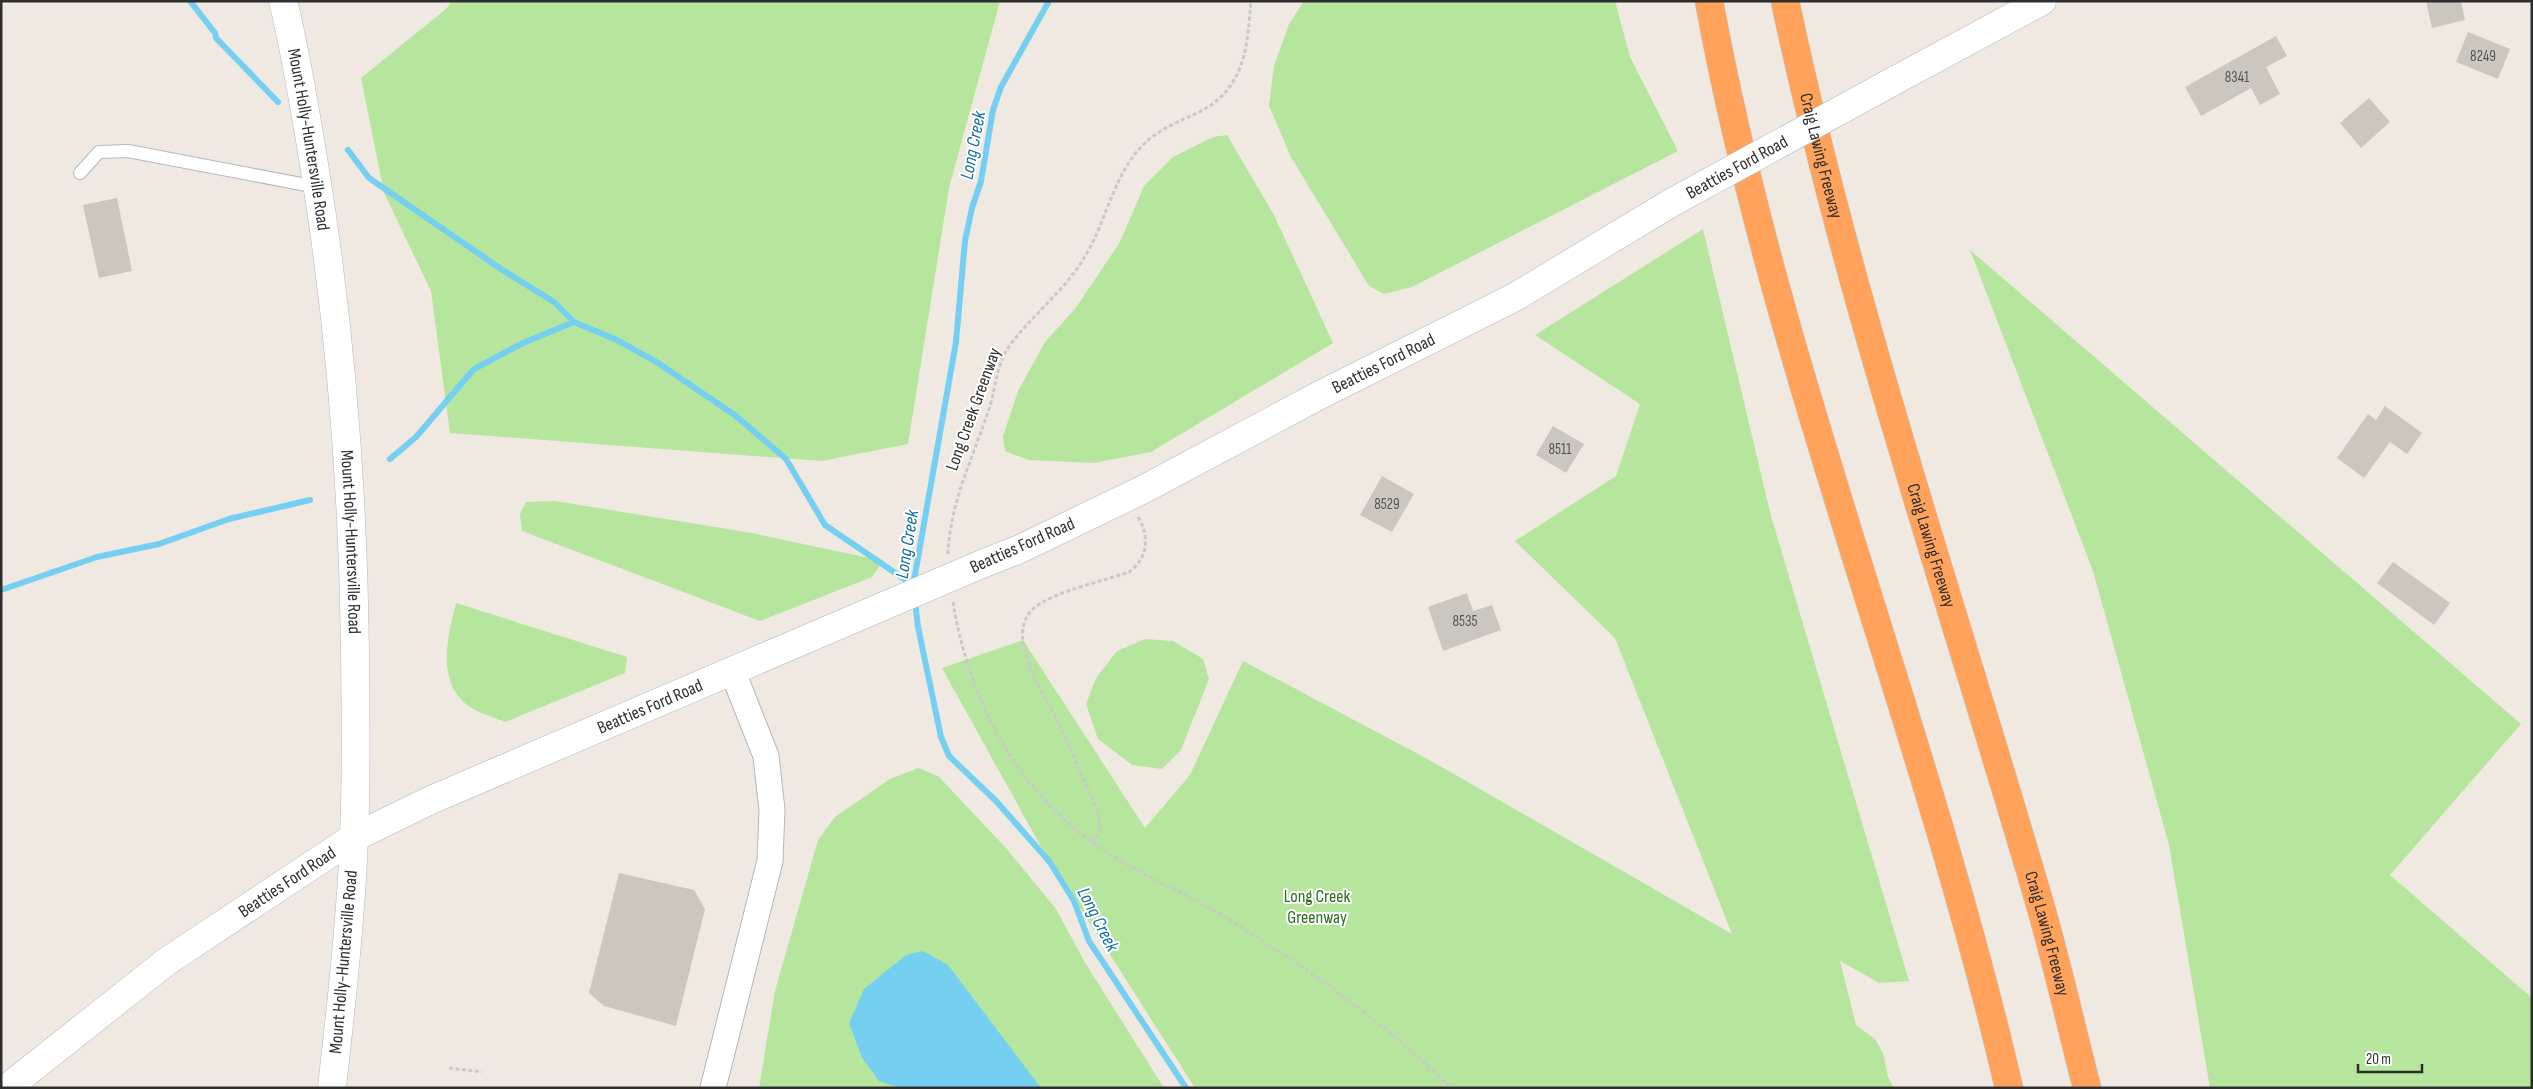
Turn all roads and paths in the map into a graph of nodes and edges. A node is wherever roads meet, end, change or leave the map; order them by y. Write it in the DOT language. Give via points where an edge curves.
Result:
graph roads {
  1 [pos="283,1"];
  2 [pos="1251,1"];
  3 [pos="1709,1"];
  4 [pos="1785,1"];
  5 [pos="2042,1"];
  6 [pos="80,173"];
  7 [pos="317,187"];
  8 [pos="1126,498"];
  9 [pos="948,562"];
  10 [pos="951,594"];
  11 [pos="732,670"];
  12 [pos="353,838"];
  13 [pos="1093,843"];
  14 [pos="449,1068"];
  15 [pos="482,1072"];
  16 [pos="7,1088"];
  17 [pos="332,1088"];
  18 [pos="713,1088"];
  19 [pos="1451,1088"];
  20 [pos="2009,1088"];
  21 [pos="2087,1088"];
  1 -- 7 [label="main road, Mount Holly-Huntersville Road"];
  2 -- 9 [label="path, Long Creek Greenway" via="1246,46 1234,82 1224,96 1209,107 1174,124 1142,146 1121,177 1078,269 1011,344 1001,360 989,411 955,503"];
  3 -- 20 [label="highway" via="1741,150 1789,337 1952,875 1991,1010"];
  4 -- 21 [label="highway, Craig Lawing Freeway" via="1835,214 1871,347 2040,905"];
  5 -- 8 [label="main road, Beatties Ford Road, bridge" via="1671,203 1515,297"];
  6 -- 7 [label="lane" via="99,152 128,151"];
  7 -- 12 [label="main road, Mount Holly-Huntersville Road" via="327,246 348,442 356,732"];
  8 -- 11 [label="main road, Beatties Ford Road, bridge" via="1020,548"];
  8 -- 13 [label="path" via="1144,527 1147,539 1143,557 1136,567 1052,597 1034,607 1026,615 1021,635 1032,676 1059,724 1092,800 1099,822"];
  10 -- 13 [label="path" via="971,676 1004,750 1051,807"];
  11 -- 12 [label="main road, Beatties Ford Road" via="432,800"];
  11 -- 18 [label="street" via="766,756 772,810 770,860"];
  12 -- 16 [label="main road, Beatties Ford Road" via="166,962"];
  12 -- 17 [label="main road, Mount Holly-Huntersville Road" via="350,917"];
  13 -- 19 [label="path" via="1123,863 1225,917 1299,964 1350,1000"];
  14 -- 15 [label="path"];
}
